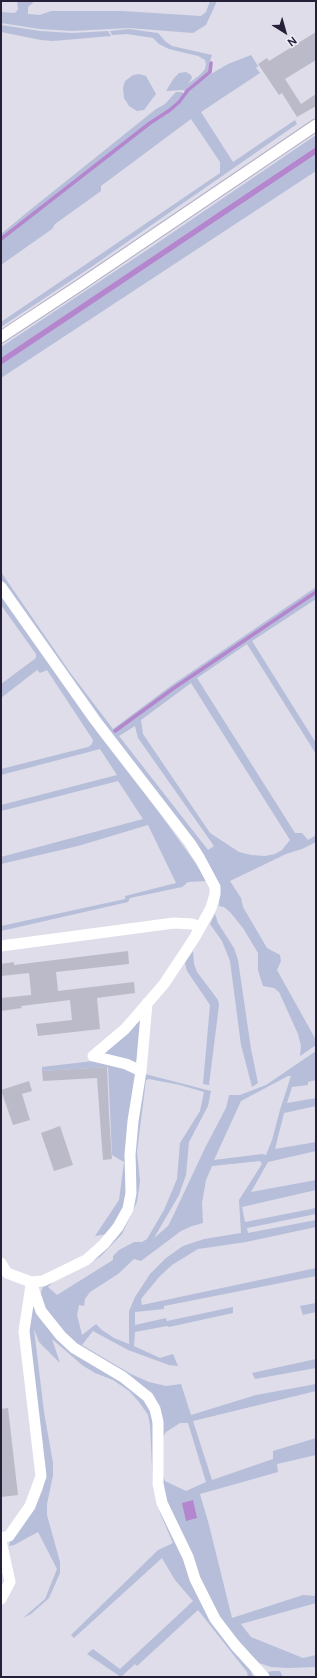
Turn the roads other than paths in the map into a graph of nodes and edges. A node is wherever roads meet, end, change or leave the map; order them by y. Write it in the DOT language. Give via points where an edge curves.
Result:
graph roads {
  1 [pos="316,125"];
  2 [pos="1,337"];
  3 [pos="1,587"];
  4 [pos="200,927"];
  5 [pos="1,946"];
  6 [pos="147,1003"];
  7 [pos="141,1071"];
  8 [pos="1,1263"];
  9 [pos="32,1282"];
  10 [pos="1,1540"];
  11 [pos="1,1599"];
  12 [pos="264,1677"];
  1 -- 2 [label="street"];
  3 -- 4 [label="street" via="95,720 200,858 215,894 211,908"];
  4 -- 5 [label="street" via="174,923"];
  4 -- 6 [label="street" via="164,984"];
  6 -- 7 [label="street"];
  6 -- 7 [label="street" via="125,1029 93,1056 126,1064"];
  7 -- 9 [label="street" via="133,1121 130,1155 131,1193 128,1209 118,1227 86,1260 43,1281"];
  8 -- 9 [label="street" via="7,1272"];
  9 -- 10 [label="street" via="24,1331 41,1476 30,1506 9,1536"];
  9 -- 12 [label="street" via="41,1310 61,1336 74,1348 128,1381 148,1397 155,1409 158,1422 158,1484 162,1503 215,1619"];
  10 -- 11 [label="street" via="10,1582"];
}
